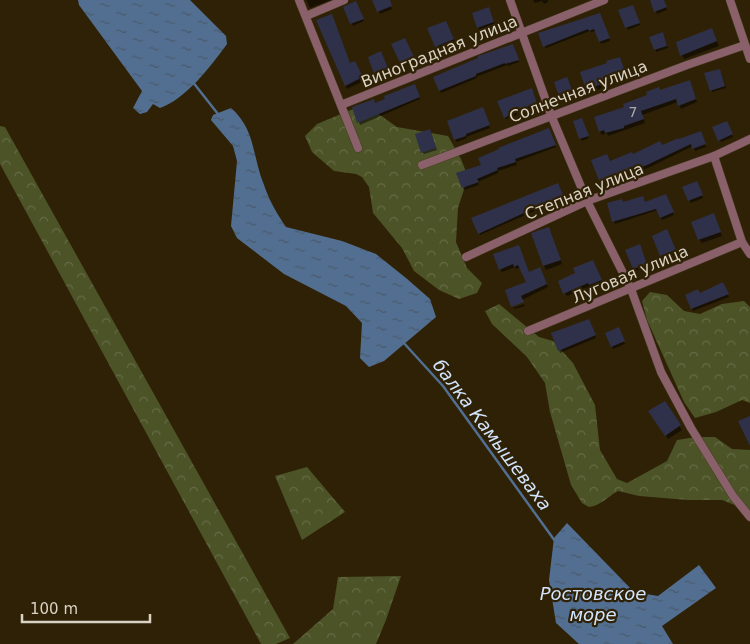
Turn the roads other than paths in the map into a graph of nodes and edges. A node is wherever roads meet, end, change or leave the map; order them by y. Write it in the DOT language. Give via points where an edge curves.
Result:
graph roads {
  1 [pos="300,0"];
  2 [pos="344,0"];
  3 [pos="510,0"];
  4 [pos="604,0"];
  5 [pos="730,0"];
  6 [pos="306,16"];
  7 [pos="523,32"];
  8 [pos="745,46"];
  9 [pos="750,59"];
  10 [pos="341,105"];
  11 [pos="551,116"];
  12 [pos="750,138"];
  13 [pos="358,148"];
  14 [pos="714,156"];
  15 [pos="422,165"];
  16 [pos="587,201"];
  17 [pos="742,242"];
  18 [pos="750,254"];
  19 [pos="466,257"];
  20 [pos="631,289"];
  21 [pos="528,331"];
  22 [pos="750,517"];
  1 -- 6 [label="street"];
  2 -- 6 [label="street"];
  3 -- 7 [label="street"];
  4 -- 7 [label="street, Виноградная улица"];
  5 -- 8 [label="street"];
  6 -- 10 [label="street"];
  7 -- 10 [label="street, Виноградная улица"];
  7 -- 11 [label="street"];
  8 -- 9 [label="street"];
  8 -- 11 [label="street, Солнечная улица"];
  10 -- 13 [label="street"];
  11 -- 15 [label="street, Солнечная улица"];
  11 -- 16 [label="street"];
  12 -- 14 [label="street, Степная улица"];
  14 -- 16 [label="street, Степная улица"];
  14 -- 17 [label="street"];
  16 -- 19 [label="street, Степная улица"];
  16 -- 20 [label="street"];
  17 -- 18 [label="street"];
  17 -- 20 [label="street, Луговая улица"];
  20 -- 21 [label="street, Луговая улица"];
  20 -- 22 [label="street" via="661,372 690,428"];
}
